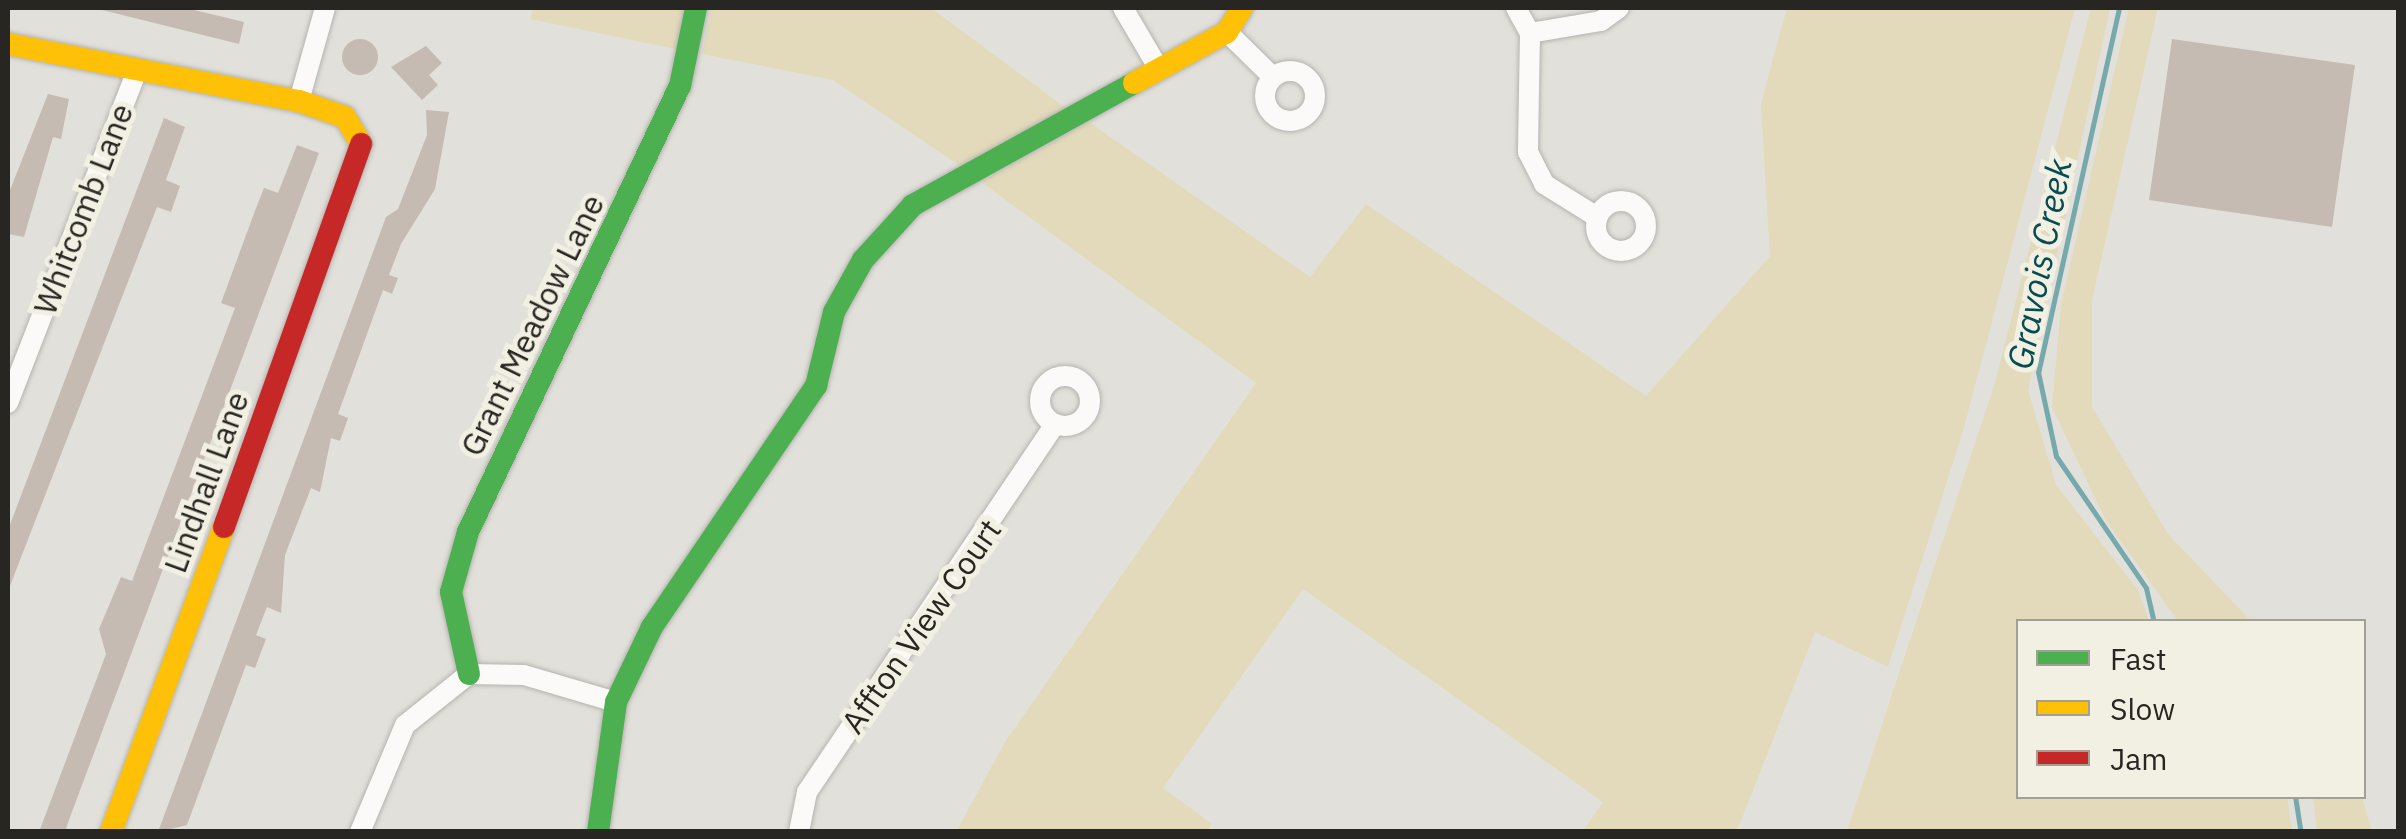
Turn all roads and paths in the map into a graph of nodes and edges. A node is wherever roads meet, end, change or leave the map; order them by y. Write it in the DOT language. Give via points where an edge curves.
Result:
graph roads {
  1 [pos="326,8"];
  2 [pos="696,8"];
  3 [pos="1123,8"];
  4 [pos="1242,8"];
  5 [pos="1516,8"];
  6 [pos="1618,8"];
  7 [pos="1227,32"];
  8 [pos="1530,33"];
  9 [pos="8,44"];
  10 [pos="1156,64"];
  11 [pos="137,71"];
  12 [pos="1274,77"];
  13 [pos="299,101"];
  14 [pos="1598,217"];
  15 [pos="8,403"];
  16 [pos="1055,425"];
  17 [pos="469,674"];
  18 [pos="616,702"];
  19 [pos="111,832"];
  20 [pos="360,832"];
  21 [pos="598,832"];
  22 [pos="799,832"];
  1 -- 13 [label="street"];
  2 -- 17 [label="street, Grant Meadow Lane" via="680,86 468,532 451,592"];
  3 -- 10 [label="street"];
  4 -- 7 [label="street"];
  5 -- 8 [label="street"];
  6 -- 8 [label="street" via="1601,21"];
  7 -- 10 [label="street"];
  7 -- 12 [label="street"];
  8 -- 14 [label="street" via="1528,152 1544,184"];
  9 -- 11 [label="street"];
  10 -- 18 [label="street" via="913,205 862,260 834,312 816,386 652,627"];
  11 -- 13 [label="street"];
  11 -- 15 [label="street, Whitcomb Lane"];
  13 -- 19 [label="street, Lindhall Lane" via="345,117 362,156"];
  16 -- 22 [label="street, Affton View Court" via="807,792"];
  17 -- 18 [label="street" via="524,675"];
  17 -- 20 [label="street" via="405,725"];
  18 -- 21 [label="street"];
}
